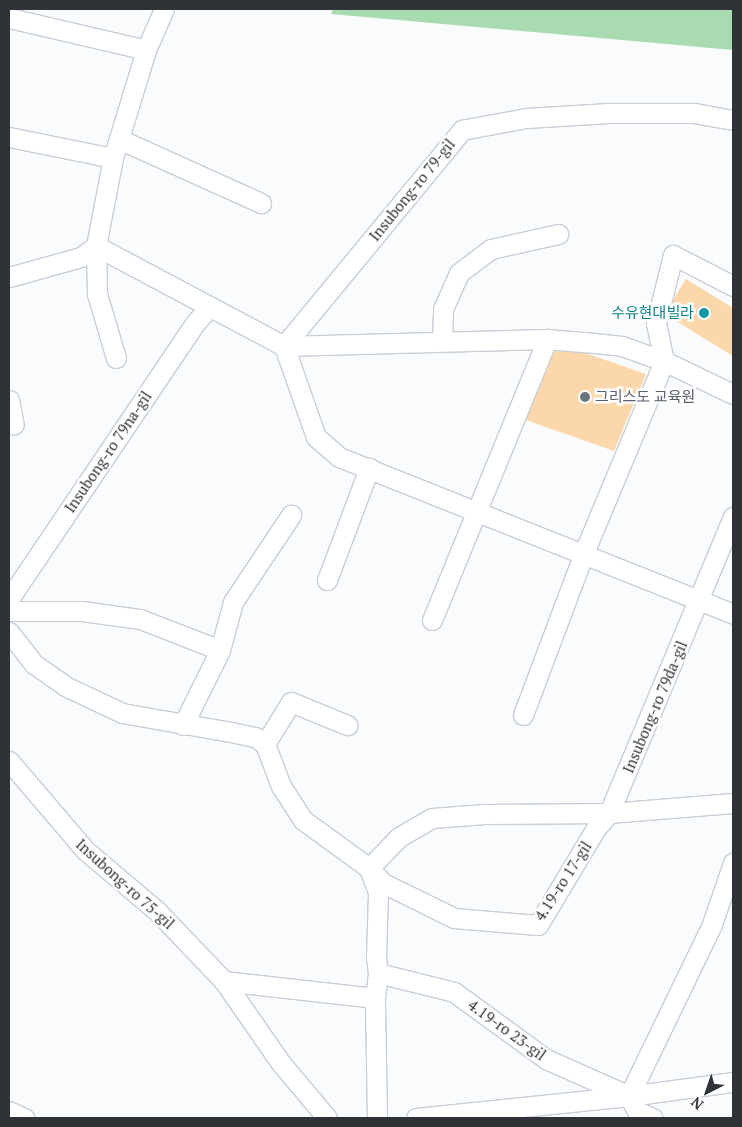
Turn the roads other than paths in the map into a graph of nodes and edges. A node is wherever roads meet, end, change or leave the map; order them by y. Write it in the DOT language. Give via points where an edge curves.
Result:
graph roads {
  1 [pos="164,9"];
  2 [pos="9,18"];
  3 [pos="146,50"];
  4 [pos="733,120"];
  5 [pos="9,137"];
  6 [pos="119,139"];
  7 [pos="113,158"];
  8 [pos="261,203"];
  9 [pos="558,234"];
  10 [pos="96,246"];
  11 [pos="9,277"];
  12 [pos="733,286"];
  13 [pos="210,307"];
  14 [pos="547,339"];
  15 [pos="442,341"];
  16 [pos="284,346"];
  17 [pos="116,358"];
  18 [pos="664,360"];
  19 [pos="733,394"];
  20 [pos="9,400"];
  21 [pos="14,425"];
  22 [pos="369,468"];
  23 [pos="478,514"];
  24 [pos="291,515"];
  25 [pos="733,517"];
  26 [pos="583,555"];
  27 [pos="327,580"];
  28 [pos="9,599"];
  29 [pos="700,601"];
  30 [pos="9,611"];
  31 [pos="733,614"];
  32 [pos="432,620"];
  33 [pos="9,632"];
  34 [pos="220,650"];
  35 [pos="523,715"];
  36 [pos="183,725"];
  37 [pos="347,725"];
  38 [pos="265,744"];
  39 [pos="9,761"];
  40 [pos="733,803"];
  41 [pos="609,813"];
  42 [pos="733,863"];
  43 [pos="369,868"];
  44 [pos="378,973"];
  45 [pos="224,981"];
  46 [pos="375,998"];
  47 [pos="733,1082"];
  48 [pos="630,1096"];
  49 [pos="9,1111"];
  50 [pos="24,1118"];
  51 [pos="327,1118"];
  52 [pos="377,1118"];
  53 [pos="416,1118"];
  54 [pos="653,1118"];
  1 -- 3 [label="street"];
  2 -- 3 [label="street"];
  3 -- 6 [label="street"];
  4 -- 16 [label="street, Insubong-ro 79-gil" via="695,113 609,113 526,118 462,130"];
  5 -- 7 [label="street"];
  6 -- 7 [label="street"];
  6 -- 8 [label="street"];
  7 -- 10 [label="street"];
  9 -- 15 [label="street" via="491,249 459,273 443,309"];
  10 -- 11 [label="street" via="81,257"];
  10 -- 13 [label="street"];
  10 -- 17 [label="street" via="97,294"];
  12 -- 18 [label="street" via="674,255 656,323"];
  13 -- 16 [label="street"];
  13 -- 28 [label="street, Insubong-ro 79na-gil" via="196,322"];
  14 -- 15 [label="street"];
  14 -- 18 [label="street" via="622,346"];
  14 -- 23 [label="street"];
  15 -- 16 [label="street"];
  16 -- 22 [label="street" via="316,437 340,457"];
  18 -- 19 [label="street"];
  18 -- 26 [label="street"];
  20 -- 21 [label="street"];
  22 -- 23 [label="street"];
  22 -- 27 [label="street"];
  23 -- 26 [label="street"];
  23 -- 32 [label="street"];
  24 -- 34 [label="street" via="232,602"];
  25 -- 29 [label="street"];
  26 -- 29 [label="street"];
  26 -- 35 [label="street"];
  29 -- 31 [label="street"];
  29 -- 41 [label="street, Insubong-ro 79da-gil"];
  30 -- 34 [label="street" via="82,611 140,619"];
  33 -- 36 [label="street" via="34,664 65,686 122,713"];
  34 -- 36 [label="street"];
  36 -- 38 [label="street" via="255,737"];
  37 -- 38 [label="street" via="291,702"];
  38 -- 43 [label="street" via="281,786 303,820"];
  39 -- 45 [label="street, Insubong-ro 75-gil" via="85,850 157,911"];
  40 -- 41 [label="street"];
  41 -- 43 [label="street" via="484,814 432,818 399,837"];
  41 -- 43 [label="street, 4.19-ro 17-gil" via="596,828 538,925 454,918 383,882"];
  42 -- 48 [label="street" via="712,924"];
  43 -- 44 [label="street" via="378,892"];
  44 -- 46 [label="street"];
  44 -- 48 [label="street, 4.19-ro 23-gil" via="454,992 546,1059"];
  45 -- 46 [label="street"];
  45 -- 51 [label="street, Insubong-ro 75-gil" via="280,1062"];
  46 -- 52 [label="street"];
  47 -- 48 [label="street"];
  48 -- 53 [label="street"];
  48 -- 54 [label="street, 4.19-ro 23-gil" via="637,1111"];
  49 -- 50 [label="street"];
}
